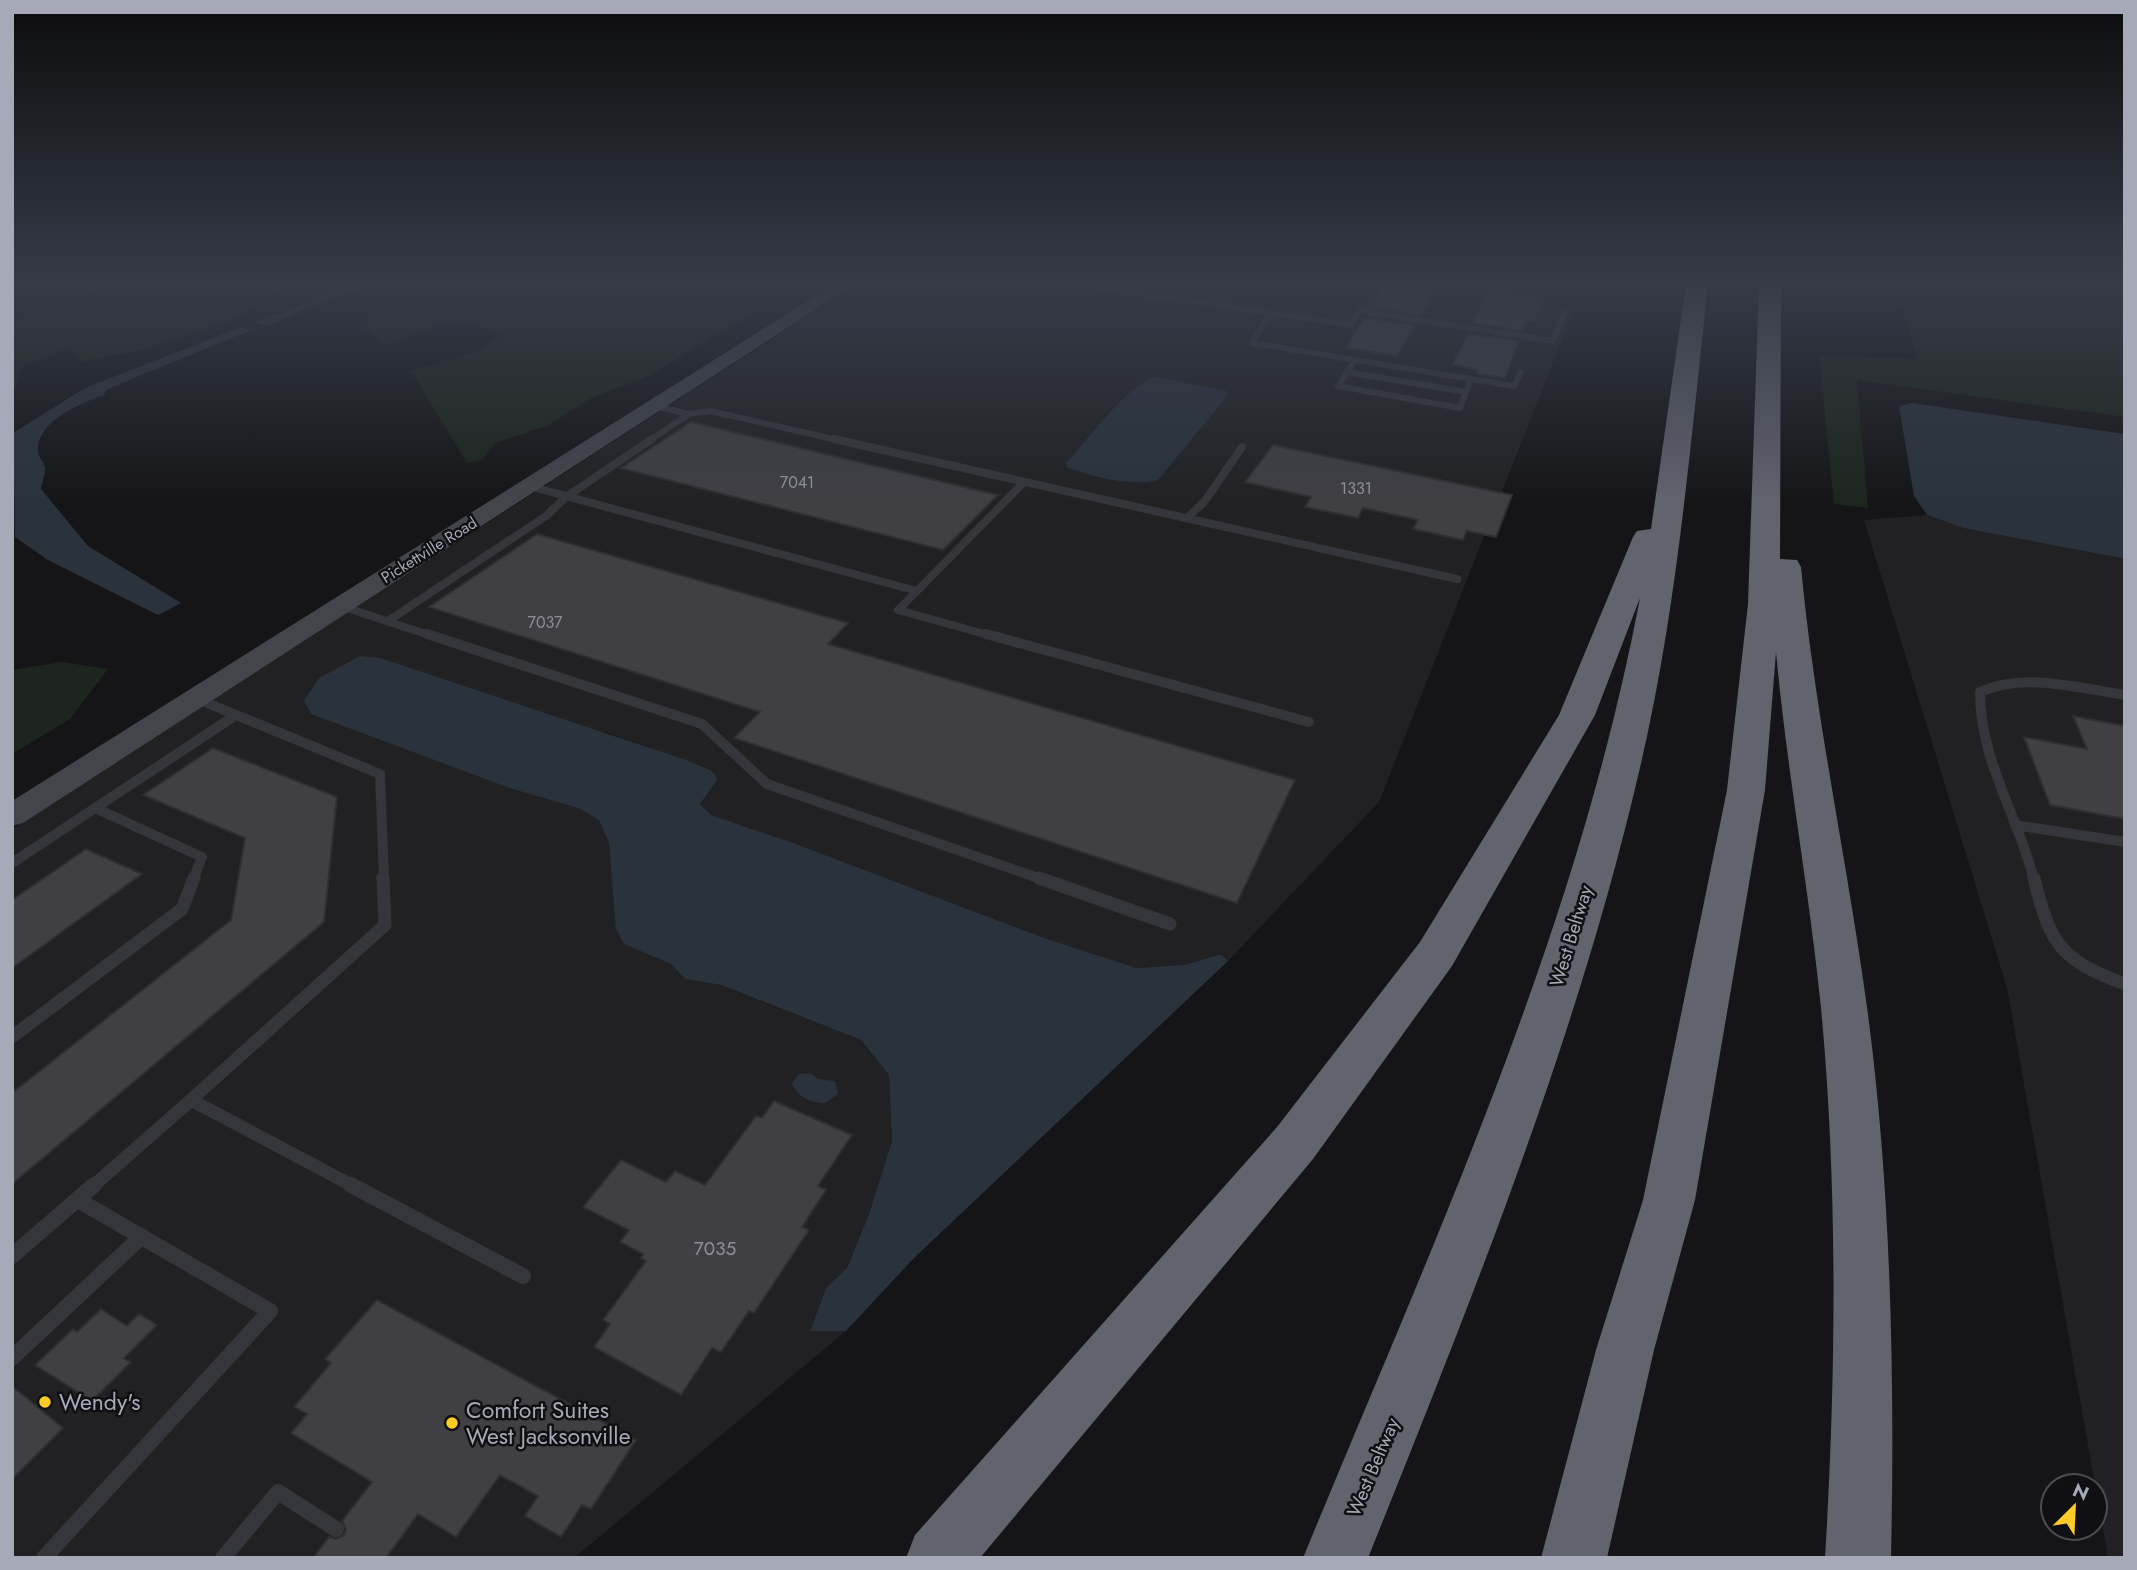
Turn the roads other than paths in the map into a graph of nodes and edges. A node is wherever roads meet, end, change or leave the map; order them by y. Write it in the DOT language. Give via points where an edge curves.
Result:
graph roads {
  1 [pos="732,357"];
  2 [pos="1337,357"];
  3 [pos="1687,357"];
  4 [pos="1769,357"];
  5 [pos="1355,360"];
  6 [pos="1346,372"];
  7 [pos="1521,372"];
  8 [pos="1471,379"];
  9 [pos="1466,393"];
  10 [pos="655,406"];
  11 [pos="689,414"];
  12 [pos="1242,447"];
  13 [pos="1767,461"];
  14 [pos="1672,473"];
  15 [pos="1024,482"];
  16 [pos="529,486"];
  17 [pos="566,497"];
  18 [pos="1186,518"];
  19 [pos="1457,579"];
  20 [pos="917,591"];
  21 [pos="341,606"];
  22 [pos="388,621"];
  23 [pos="2125,695"];
  24 [pos="195,698"];
  25 [pos="236,715"];
  26 [pos="1309,722"];
  27 [pos="95,808"];
  28 [pos="12,815"];
  29 [pos="2015,825"];
  30 [pos="2125,842"];
  31 [pos="12,863"];
  32 [pos="1170,924"];
  33 [pos="2125,984"];
  34 [pos="12,1037"];
  35 [pos="191,1100"];
  36 [pos="78,1199"];
  37 [pos="141,1237"];
  38 [pos="12,1256"];
  39 [pos="523,1276"];
  40 [pos="12,1358"];
  41 [pos="336,1529"];
  42 [pos="44,1558"];
  43 [pos="223,1558"];
  44 [pos="939,1558"];
  45 [pos="1335,1558"];
  46 [pos="1574,1558"];
  47 [pos="1858,1558"];
  1 -- 10 [label="street, Pickettville Road"];
  2 -- 5 [label="lane"];
  3 -- 14 [label="highway, West Beltway"];
  4 -- 13 [label="highway"];
  5 -- 6 [label="lane"];
  5 -- 8 [label="lane"];
  6 -- 9 [label="lane"];
  6 -- 9 [label="lane" via="1338,386 1460,408"];
  7 -- 8 [label="lane" via="1514,386"];
  8 -- 9 [label="lane"];
  10 -- 11 [label="lane"];
  10 -- 16 [label="street, Pickettville Road"];
  11 -- 15 [label="lane" via="710,411"];
  11 -- 17 [label="lane"];
  12 -- 18 [label="lane" via="1205,501"];
  13 -- 46 [label="highway" via="1764,604 1734,866 1669,1200 1625,1350"];
  13 -- 47 [label="highway" via="1783,507 1788,611 1854,1110 1861,1228"];
  14 -- 44 [label="highway" via="1577,716 1436,954 1295,1143"];
  14 -- 45 [label="highway, West Beltway" via="1637,701 1568,951 1476,1214"];
  15 -- 18 [label="lane"];
  15 -- 20 [label="lane"];
  16 -- 17 [label="lane"];
  16 -- 21 [label="street, Pickettville Road"];
  17 -- 20 [label="lane"];
  17 -- 22 [label="lane" via="546,516"];
  18 -- 19 [label="lane"];
  20 -- 26 [label="lane" via="898,610"];
  21 -- 22 [label="lane"];
  21 -- 24 [label="street, Pickettville Road"];
  22 -- 32 [label="lane" via="702,724 767,784"];
  23 -- 29 [label="lane" via="2025,683 1993,684 1980,692 1978,716 1993,774"];
  24 -- 25 [label="lane"];
  24 -- 28 [label="street, Pickettville Road"];
  25 -- 27 [label="lane"];
  25 -- 35 [label="lane" via="380,774 385,925"];
  27 -- 31 [label="lane"];
  27 -- 34 [label="lane" via="202,857 182,909"];
  29 -- 30 [label="lane"];
  29 -- 33 [label="lane" via="2053,938 2082,965"];
  35 -- 36 [label="lane"];
  35 -- 39 [label="lane"];
  36 -- 37 [label="lane"];
  36 -- 38 [label="lane"];
  37 -- 40 [label="lane"];
  37 -- 42 [label="lane" via="270,1311"];
  41 -- 43 [label="lane" via="278,1492"];
}
